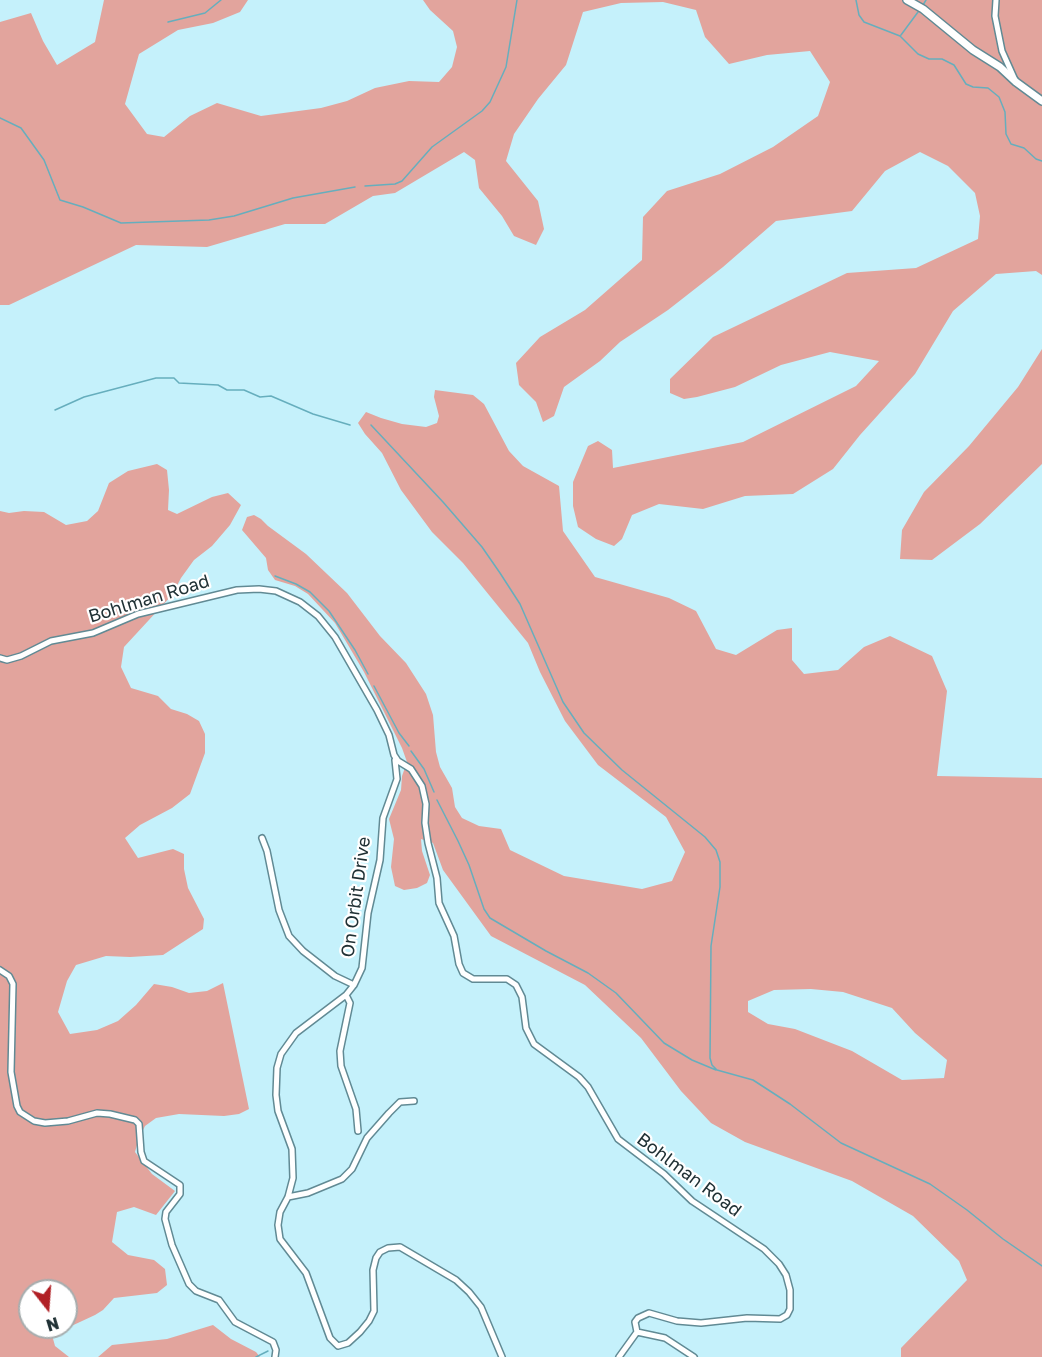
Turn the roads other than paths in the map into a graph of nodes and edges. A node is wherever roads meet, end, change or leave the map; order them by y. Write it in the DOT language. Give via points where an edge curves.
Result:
graph roads {
  1 [pos="907,0"];
  2 [pos="996,0"];
  3 [pos="1016,82"];
  4 [pos="1042,101"];
  5 [pos="0,658"];
  6 [pos="394,755"];
  7 [pos="262,838"];
  8 [pos="0,970"];
  9 [pos="354,985"];
  10 [pos="346,995"];
  11 [pos="414,1101"];
  12 [pos="358,1131"];
  13 [pos="288,1197"];
  14 [pos="637,1332"];
  15 [pos="275,1357"];
  16 [pos="502,1357"];
  17 [pos="619,1357"];
  18 [pos="694,1357"];
  1 -- 3 [label="street"];
  2 -- 3 [label="street" via="1002,51"];
  3 -- 4 [label="street"];
  5 -- 6 [label="street, Bohlman Road" via="21,656 51,641 93,633 138,614 211,595 276,591 318,616 335,637 378,710"];
  6 -- 9 [label="street, On Orbit Drive" via="397,779 383,818 362,968"];
  6 -- 14 [label="street, Bohlman Road" via="411,769 422,786 439,903 454,936 464,973 473,979 507,979 516,985 534,1044 584,1082 618,1139 692,1201 764,1249 788,1281 790,1309 780,1319 701,1323 646,1313 636,1320"];
  7 -- 9 [label="street" via="289,936 303,951"];
  8 -- 15 [label="street" via="9,975 13,984 11,1072 20,1112 45,1123 97,1113 135,1120 139,1124 144,1161 180,1185 180,1194 165,1219 189,1284 219,1300 235,1322 273,1342"];
  9 -- 10 [label="street, On Orbit Drive"];
  10 -- 12 [label="street" via="350,1003 340,1051 341,1066 356,1109"];
  10 -- 13 [label="street, On Orbit Drive" via="296,1033 277,1068 278,1111 292,1149 293,1178"];
  11 -- 13 [label="street" via="400,1102 389,1113 342,1179"];
  13 -- 16 [label="street, On Orbit Drive" via="280,1212 280,1239 306,1273 333,1344 348,1343 369,1321 375,1304 376,1258 388,1248 400,1247 469,1292 481,1307"];
  14 -- 17 [label="street"];
  14 -- 18 [label="street" via="665,1338"];
}
